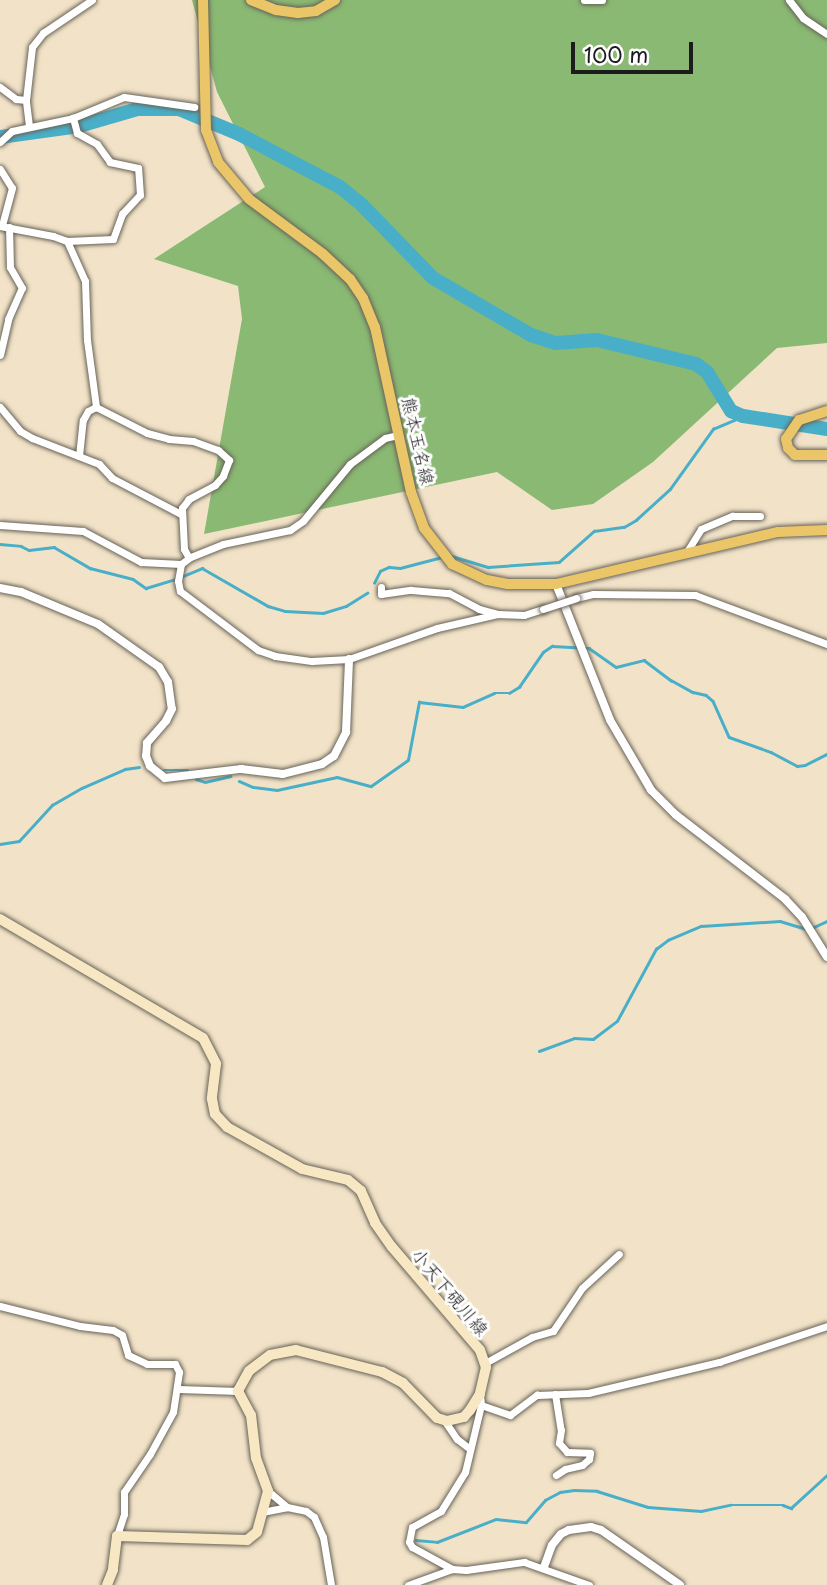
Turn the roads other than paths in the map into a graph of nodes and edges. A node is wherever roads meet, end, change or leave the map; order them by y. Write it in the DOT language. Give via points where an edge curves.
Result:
graph roads {
  1 [pos="92,0"];
  2 [pos="203,0"];
  3 [pos="251,0"];
  4 [pos="335,0"];
  5 [pos="584,0"];
  6 [pos="602,0"];
  7 [pos="789,0"];
  8 [pos="827,34"];
  9 [pos="0,87"];
  10 [pos="26,100"];
  11 [pos="199,104"];
  12 [pos="74,119"];
  13 [pos="29,126"];
  14 [pos="0,142"];
  15 [pos="0,169"];
  16 [pos="4,226"];
  17 [pos="67,242"];
  18 [pos="0,355"];
  19 [pos="0,407"];
  20 [pos="96,407"];
  21 [pos="827,411"];
  22 [pos="398,435"];
  23 [pos="827,455"];
  24 [pos="79,456"];
  25 [pos="181,514"];
  26 [pos="760,516"];
  27 [pos="0,525"];
  28 [pos="827,530"];
  29 [pos="686,553"];
  30 [pos="189,558"];
  31 [pos="180,564"];
  32 [pos="556,584"];
  33 [pos="381,587"];
  34 [pos="0,588"];
  35 [pos="498,614"];
  36 [pos="827,644"];
  37 [pos="349,659"];
  38 [pos="0,919"];
  39 [pos="827,957"];
  40 [pos="619,1254"];
  41 [pos="0,1306"];
  42 [pos="827,1326"];
  43 [pos="485,1363"];
  44 [pos="179,1389"];
  45 [pos="238,1391"];
  46 [pos="555,1394"];
  47 [pos="481,1399"];
  48 [pos="444,1420"];
  49 [pos="470,1449"];
  50 [pos="556,1475"];
  51 [pos="268,1491"];
  52 [pos="287,1507"];
  53 [pos="262,1512"];
  54 [pos="117,1536"];
  55 [pos="544,1567"];
  56 [pos="452,1569"];
  57 [pos="107,1585"];
  58 [pos="331,1585"];
  59 [pos="408,1585"];
  60 [pos="589,1585"];
  61 [pos="680,1585"];
  1 -- 10 [label="street" via="43,33 32,47"];
  2 -- 11 [label="main road, 熊本玉名線"];
  3 -- 4 [label="main road" via="298,13"];
  5 -- 6 [label="street"];
  7 -- 8 [label="street" via="803,18"];
  9 -- 10 [label="street" via="16,99"];
  10 -- 13 [label="street"];
  11 -- 12 [label="street" via="124,97"];
  11 -- 22 [label="main road, 熊本玉名線" via="227,177 343,272 363,298 375,327"];
  12 -- 13 [label="street"];
  12 -- 17 [label="street" via="76,132 97,144 110,162 138,169 140,195 122,214 113,239"];
  13 -- 14 [label="street" via="7,133"];
  15 -- 16 [label="street" via="12,188"];
  16 -- 17 [label="street"];
  16 -- 18 [label="street" via="10,267 22,288 8,319"];
  17 -- 20 [label="street" via="85,281"];
  19 -- 24 [label="street" via="20,431"];
  20 -- 24 [label="street" via="83,420"];
  20 -- 25 [label="street" via="147,433 193,441 225,455 229,466 223,476 186,501"];
  21 -- 23 [label="main road" via="795,424 786,439 795,455"];
  22 -- 30 [label="street" via="385,438 350,464 303,521 290,530 223,544"];
  22 -- 32 [label="main road, 熊本玉名線" via="424,528 452,564 487,580"];
  24 -- 25 [label="street"];
  25 -- 30 [label="street"];
  26 -- 29 [label="street" via="732,516 701,529"];
  27 -- 31 [label="street" via="83,531 141,562"];
  28 -- 29 [label="main road, 熊本玉名線" via="778,532"];
  29 -- 32 [label="main road, 熊本玉名線"];
  30 -- 31 [label="street"];
  31 -- 37 [label="street" via="178,578 185,597 258,650 312,661"];
  32 -- 39 [label="street" via="615,730 662,802 757,875 802,918"];
  33 -- 35 [label="street" via="381,594 411,590 449,593"];
  34 -- 37 [label="street" via="98,624 159,667 168,682 172,709 148,743 146,756 150,766 165,778 241,769 283,774 322,764 334,756 346,732"];
  35 -- 36 [label="street, bridge" via="524,615 593,594 695,595"];
  35 -- 37 [label="street" via="437,628"];
  38 -- 43 [label="main road, 小天下硯川線" via="203,1038 216,1064 212,1098 221,1121 302,1169 348,1181 361,1191 391,1247 480,1350"];
  40 -- 43 [label="street" via="582,1288 552,1331"];
  41 -- 44 [label="street" via="113,1330 122,1335 128,1355 147,1364 175,1364"];
  42 -- 46 [label="street" via="719,1362 588,1393"];
  43 -- 47 [label="main road, 小天下硯川線"];
  44 -- 45 [label="street"];
  44 -- 54 [label="street" via="173,1412 124,1492"];
  45 -- 48 [label="main road" via="259,1362 281,1351 296,1350 382,1372 403,1383"];
  45 -- 51 [label="main road" via="251,1415 256,1458"];
  46 -- 47 [label="street" via="537,1395 510,1415"];
  46 -- 50 [label="street" via="559,1443 567,1452 590,1454 582,1465"];
  47 -- 48 [label="main road" via="464,1417"];
  47 -- 49 [label="street"];
  48 -- 49 [label="street" via="457,1440"];
  49 -- 56 [label="street" via="465,1472 441,1511 421,1520 410,1534 412,1547"];
  51 -- 52 [label="street"];
  51 -- 53 [label="main road"];
  52 -- 53 [label="street"];
  52 -- 58 [label="street" via="306,1511 318,1523"];
  53 -- 54 [label="main road" via="257,1532 247,1540"];
  54 -- 57 [label="main road"];
  55 -- 56 [label="street" via="524,1563"];
  55 -- 60 [label="street"];
  55 -- 61 [label="street" via="561,1535 590,1527"];
  56 -- 59 [label="street"];
}
